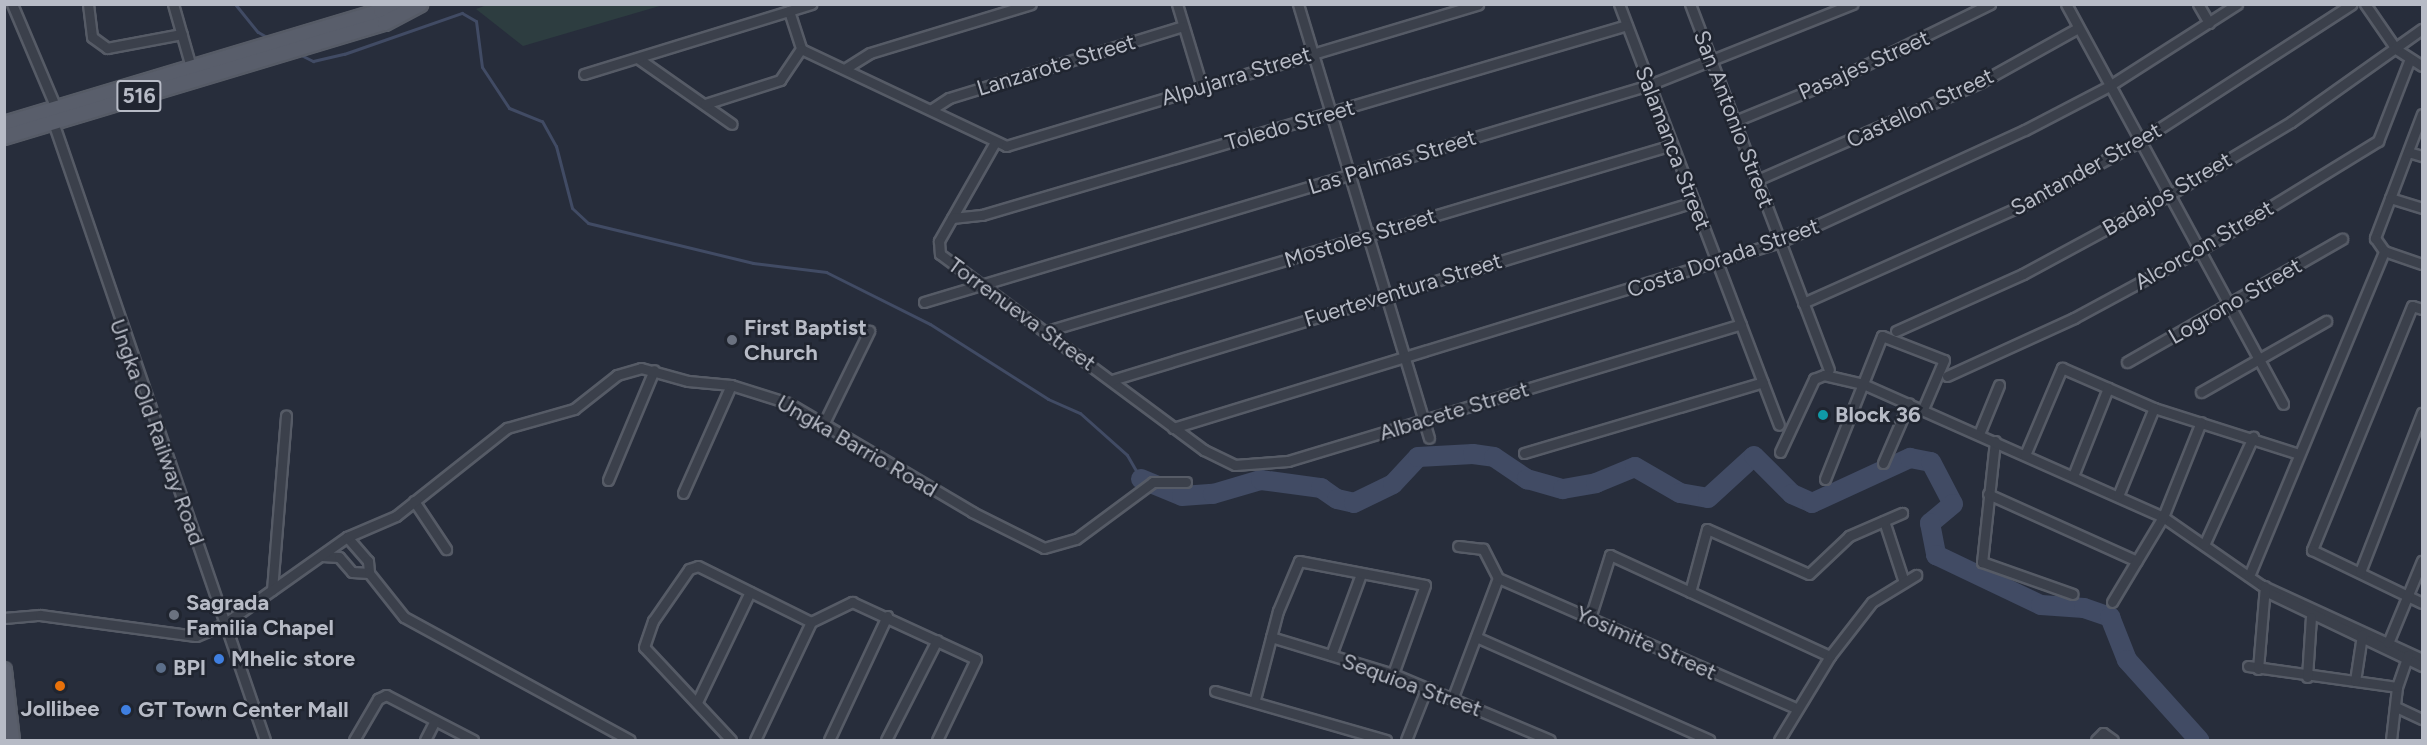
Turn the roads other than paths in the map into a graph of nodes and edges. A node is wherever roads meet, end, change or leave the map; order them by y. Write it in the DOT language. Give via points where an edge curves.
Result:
graph roads {
  1 [pos="12,4"];
  2 [pos="88,4"];
  3 [pos="173,4"];
  4 [pos="812,4"];
  5 [pos="1031,4"];
  6 [pos="1177,4"];
  7 [pos="1298,4"];
  8 [pos="1478,4"];
  9 [pos="1619,4"];
  10 [pos="1690,4"];
  11 [pos="1852,4"];
  12 [pos="1990,4"];
  13 [pos="2066,4"];
  14 [pos="2199,4"];
  15 [pos="2237,4"];
  16 [pos="2352,4"];
  17 [pos="2366,4"];
  18 [pos="414,7"];
  19 [pos="789,11"];
  20 [pos="383,17"];
  21 [pos="2210,23"];
  22 [pos="1627,25"];
  23 [pos="1183,26"];
  24 [pos="2078,28"];
  25 [pos="2422,29"];
  26 [pos="182,34"];
  27 [pos="801,49"];
  28 [pos="2396,49"];
  29 [pos="1313,53"];
  30 [pos="639,59"];
  31 [pos="2409,61"];
  32 [pos="1714,62"];
  33 [pos="2422,66"];
  34 [pos="191,67"];
  35 [pos="846,68"];
  36 [pos="584,74"];
  37 [pos="1649,85"];
  38 [pos="2109,86"];
  39 [pos="1202,87"];
  40 [pos="705,104"];
  41 [pos="56,108"];
  42 [pos="932,109"];
  43 [pos="1331,113"];
  44 [pos="2422,114"];
  45 [pos="1735,121"];
  46 [pos="53,123"];
  47 [pos="4,124"];
  48 [pos="732,124"];
  49 [pos="4,137"];
  50 [pos="2140,141"];
  51 [pos="994,144"];
  52 [pos="1672,145"];
  53 [pos="2408,152"];
  54 [pos="2422,156"];
  55 [pos="1350,175"];
  56 [pos="1757,180"];
  57 [pos="2169,195"];
  58 [pos="2390,198"];
  59 [pos="1694,202"];
  60 [pos="2422,208"];
  61 [pos="951,218"];
  62 [pos="1368,236"];
  63 [pos="2342,239"];
  64 [pos="1780,242"];
  65 [pos="2200,250"];
  66 [pos="2384,251"];
  67 [pos="1718,264"];
  68 [pos="2422,264"];
  69 [pos="983,284"];
  70 [pos="1386,295"];
  71 [pos="924,302"];
  72 [pos="1803,303"];
  73 [pos="2230,306"];
  74 [pos="2422,309"];
  75 [pos="2326,321"];
  76 [pos="1741,324"];
  77 [pos="869,331"];
  78 [pos="1047,331"];
  79 [pos="1896,331"];
  80 [pos="1405,358"];
  81 [pos="2259,361"];
  82 [pos="2127,362"];
  83 [pos="1828,369"];
  84 [pos="654,370"];
  85 [pos="1947,376"];
  86 [pos="1112,380"];
  87 [pos="1763,382"];
  88 [pos="1863,384"];
  89 [pos="731,385"];
  90 [pos="1999,385"];
  91 [pos="2108,388"];
  92 [pos="2201,392"];
  93 [pos="1909,403"];
  94 [pos="2283,404"];
  95 [pos="2154,408"];
  96 [pos="1923,409"];
  97 [pos="2422,413"];
  98 [pos="286,416"];
  99 [pos="1424,420"];
  100 [pos="2201,422"];
  101 [pos="823,425"];
  102 [pos="1779,425"];
  103 [pos="1173,428"];
  104 [pos="1979,434"];
  105 [pos="2253,437"];
  106 [pos="1429,438"];
  107 [pos="1995,441"];
  108 [pos="1780,452"];
  109 [pos="1524,453"];
  110 [pos="2299,454"];
  111 [pos="2025,455"];
  112 [pos="1882,463"];
  113 [pos="2073,476"];
  114 [pos="1825,479"];
  115 [pos="608,480"];
  116 [pos="1186,482"];
  117 [pos="683,493"];
  118 [pos="1988,494"];
  119 [pos="2118,496"];
  120 [pos="414,501"];
  121 [pos="1902,513"];
  122 [pos="2163,517"];
  123 [pos="1884,521"];
  124 [pos="347,537"];
  125 [pos="2205,545"];
  126 [pos="1458,546"];
  127 [pos="446,549"];
  128 [pos="322,556"];
  129 [pos="2137,561"];
  130 [pos="2422,561"];
  131 [pos="2360,572"];
  132 [pos="369,573"];
  133 [pos="1361,574"];
  134 [pos="1916,575"];
  135 [pos="2249,576"];
  136 [pos="1498,578"];
  137 [pos="1903,579"];
  138 [pos="2263,587"];
  139 [pos="272,590"];
  140 [pos="750,592"];
  141 [pos="1690,592"];
  142 [pos="2073,594"];
  143 [pos="2409,597"];
  144 [pos="2112,602"];
  145 [pos="2422,603"];
  146 [pos="887,616"];
  147 [pos="2311,617"];
  148 [pos="4,618"];
  149 [pos="1590,618"];
  150 [pos="811,622"];
  151 [pos="224,624"];
  152 [pos="2362,636"];
  153 [pos="1271,637"];
  154 [pos="1476,637"];
  155 [pos="937,640"];
  156 [pos="2388,643"];
  157 [pos="1331,655"];
  158 [pos="1830,656"];
  159 [pos="2407,656"];
  160 [pos="2422,659"];
  161 [pos="2248,666"];
  162 [pos="2422,666"];
  163 [pos="2258,669"];
  164 [pos="4,670"];
  165 [pos="1393,674"];
  166 [pos="2307,677"];
  167 [pos="2355,681"];
  168 [pos="1426,687"];
  169 [pos="2397,687"];
  170 [pos="1215,691"];
  171 [pos="1453,697"];
  172 [pos="1255,699"];
  173 [pos="697,702"];
  174 [pos="2396,707"];
  175 [pos="1795,708"];
  176 [pos="2422,719"];
  177 [pos="435,722"];
  178 [pos="9,728"];
  179 [pos="265,741"];
  180 [pos="354,741"];
  181 [pos="425,741"];
  182 [pos="473,741"];
  183 [pos="630,741"];
  184 [pos="731,741"];
  185 [pos="756,741"];
  186 [pos="829,741"];
  187 [pos="886,741"];
  188 [pos="937,741"];
  189 [pos="1386,741"];
  190 [pos="1406,741"];
  191 [pos="1550,741"];
  192 [pos="1709,741"];
  193 [pos="1779,741"];
  194 [pos="2096,741"];
  195 [pos="2113,741"];
  196 [pos="2391,741"];
  1 -- 41 [label="street"];
  2 -- 26 [label="street" via="92,37 107,48"];
  3 -- 26 [label="street"];
  4 -- 19 [label="street"];
  5 -- 35 [label="street" via="870,53"];
  6 -- 23 [label="street"];
  7 -- 29 [label="street"];
  8 -- 29 [label="street, Alpujarra Street"];
  9 -- 22 [label="street, Salamanca Street"];
  10 -- 32 [label="street, San Antonio Street"];
  11 -- 32 [label="street, Las Palmas Street"];
  12 -- 45 [label="street, Pasajes Street" via="1833,81"];
  13 -- 24 [label="street"];
  14 -- 21 [label="street"];
  15 -- 21 [label="street, Costa Dorada Street"];
  16 -- 50 [label="street, Santander Street"];
  17 -- 28 [label="street"];
  18 -- 20 [label="main road, 516"];
  19 -- 27 [label="street"];
  19 -- 30 [label="street"];
  20 -- 34 [label="main road, 516" via="286,39"];
  20 -- 46 [label="main road, 516" via="303,48"];
  21 -- 38 [label="street, Costa Dorada Street"];
  22 -- 37 [label="street, Salamanca Street"];
  22 -- 43 [label="street, Toledo Street"];
  23 -- 39 [label="street"];
  23 -- 42 [label="street, Lanzarote Street" via="950,98"];
  24 -- 38 [label="street"];
  24 -- 56 [label="street, Castellon Street" via="1981,82"];
  25 -- 28 [label="street, Badajos Street"];
  26 -- 34 [label="street"];
  27 -- 35 [label="street"];
  27 -- 40 [label="street" via="780,80"];
  28 -- 31 [label="street"];
  28 -- 57 [label="street, Badajos Street"];
  29 -- 39 [label="street, Alpujarra Street"];
  29 -- 43 [label="street"];
  30 -- 36 [label="street"];
  30 -- 40 [label="street"];
  31 -- 33 [label="street"];
  31 -- 65 [label="street, Alcorcon Street" via="2378,141"];
  32 -- 37 [label="street, Las Palmas Street"];
  32 -- 45 [label="street, San Antonio Street"];
  34 -- 41 [label="main road, 516"];
  35 -- 42 [label="street"];
  37 -- 52 [label="street, Salamanca Street"];
  37 -- 55 [label="street, Las Palmas Street"];
  38 -- 50 [label="street"];
  38 -- 64 [label="street, Costa Dorada Street" via="1951,168"];
  39 -- 51 [label="street, Alpujarra Street" via="1011,145"];
  40 -- 48 [label="street"];
  41 -- 47 [label="main road, 516"];
  42 -- 51 [label="street"];
  43 -- 55 [label="street"];
  43 -- 61 [label="street, Toledo Street" via="982,215"];
  44 -- 53 [label="street"];
  45 -- 56 [label="street, San Antonio Street"];
  46 -- 49 [label="main road, 516"];
  46 -- 151 [label="street, Ungka Old Railway Road"];
  50 -- 57 [label="street"];
  50 -- 72 [label="street, Santander Street" via="2019,207"];
  51 -- 61 [label="street, Torrenueva Street"];
  52 -- 59 [label="street, Salamanca Street"];
  52 -- 62 [label="street, Mostoles Street"];
  53 -- 54 [label="street"];
  53 -- 58 [label="street"];
  55 -- 62 [label="street"];
  55 -- 69 [label="street, Las Palmas Street"];
  56 -- 64 [label="street, San Antonio Street"];
  57 -- 65 [label="street"];
  57 -- 79 [label="street, Badajos Street" via="2023,273"];
  58 -- 60 [label="street"];
  58 -- 66 [label="street" via="2374,238"];
  59 -- 67 [label="street, Salamanca Street"];
  59 -- 70 [label="street, Fuerteventura Street"];
  61 -- 69 [label="street, Torrenueva Street" via="939,241 940,254"];
  62 -- 70 [label="street"];
  62 -- 78 [label="street, Mostoles Street"];
  63 -- 73 [label="street, Logrono Street"];
  64 -- 67 [label="street, Costa Dorada Street"];
  64 -- 72 [label="street, San Antonio Street"];
  65 -- 73 [label="street"];
  65 -- 85 [label="street, Alcorcon Street" via="2074,318"];
  66 -- 68 [label="street"];
  66 -- 110 [label="street"];
  67 -- 76 [label="street, Salamanca Street"];
  67 -- 80 [label="street, Costa Dorada Street"];
  69 -- 71 [label="street, Las Palmas Street"];
  69 -- 78 [label="street, Torrenueva Street"];
  70 -- 80 [label="street"];
  70 -- 86 [label="street, Fuerteventura Street"];
  72 -- 83 [label="street, San Antonio Street"];
  73 -- 81 [label="street"];
  73 -- 82 [label="street, Logrono Street"];
  74 -- 131 [label="street" via="2412,306 2312,550"];
  75 -- 81 [label="street"];
  76 -- 87 [label="street, Salamanca Street"];
  76 -- 99 [label="street, Albacete Street"];
  77 -- 101 [label="street"];
  78 -- 86 [label="street, Torrenueva Street"];
  80 -- 99 [label="street"];
  80 -- 103 [label="street, Costa Dorada Street"];
  81 -- 92 [label="street"];
  81 -- 94 [label="street"];
  84 -- 89 [label="street, Ungka Barrio Road" via="688,381"];
  84 -- 115 [label="street"];
  84 -- 120 [label="street, Ungka Barrio Road" via="617,375 574,408 507,428"];
  86 -- 103 [label="street, Torrenueva Street"];
  87 -- 102 [label="street, Salamanca Street"];
  87 -- 109 [label="street"];
  88 -- 93 [label="street"];
  88 -- 96 [label="street" via="1882,336 1942,358 1944,364"];
  88 -- 108 [label="street" via="1824,375 1814,379"];
  88 -- 114 [label="street"];
  89 -- 101 [label="street, Ungka Barrio Road" via="778,398"];
  89 -- 117 [label="street"];
  90 -- 104 [label="street"];
  91 -- 95 [label="street"];
  91 -- 111 [label="street" via="2059,369"];
  91 -- 113 [label="street"];
  93 -- 96 [label="street"];
  93 -- 112 [label="street"];
  95 -- 100 [label="street"];
  95 -- 119 [label="street"];
  96 -- 104 [label="street"];
  97 -- 131 [label="street"];
  98 -- 139 [label="street"];
  99 -- 103 [label="street, Albacete Street" via="1256,467 1219,459"];
  99 -- 106 [label="street"];
  100 -- 105 [label="street"];
  100 -- 122 [label="street"];
  101 -- 116 [label="street, Ungka Barrio Road" via="1044,548 1076,539 1140,488 1153,482"];
  104 -- 107 [label="street"];
  105 -- 110 [label="street"];
  105 -- 125 [label="street"];
  107 -- 111 [label="street"];
  107 -- 118 [label="street"];
  110 -- 135 [label="street"];
  111 -- 113 [label="street"];
  113 -- 119 [label="street"];
  118 -- 129 [label="street"];
  118 -- 142 [label="street" via="1984,566"];
  119 -- 122 [label="street"];
  120 -- 124 [label="street, Ungka Barrio Road" via="373,529"];
  120 -- 127 [label="street"];
  121 -- 123 [label="street"];
  122 -- 125 [label="street"];
  122 -- 129 [label="street"];
  123 -- 137 [label="street"];
  123 -- 141 [label="street" via="1849,536 1809,574 1707,529"];
  124 -- 128 [label="street, Ungka Barrio Road"];
  124 -- 132 [label="street" via="368,561"];
  125 -- 135 [label="street"];
  126 -- 136 [label="street" via="1483,549"];
  128 -- 132 [label="street" via="339,557 352,572"];
  128 -- 139 [label="street, Ungka Barrio Road"];
  129 -- 144 [label="street"];
  130 -- 143 [label="street"];
  131 -- 143 [label="street"];
  132 -- 183 [label="street" via="404,617"];
  133 -- 153 [label="street" via="1299,561"];
  133 -- 157 [label="street"];
  133 -- 165 [label="street" via="1425,585"];
  134 -- 137 [label="street"];
  135 -- 138 [label="street"];
  136 -- 149 [label="street, Yosimite Street"];
  136 -- 154 [label="street"];
  137 -- 158 [label="street" via="1872,602"];
  138 -- 147 [label="street"];
  138 -- 152 [label="street"];
  138 -- 163 [label="street"];
  139 -- 151 [label="street, Ungka Barrio Road"];
  140 -- 150 [label="street"];
  140 -- 173 [label="street"];
  140 -- 173 [label="street" via="711,571 689,569 647,631 644,647"];
  141 -- 149 [label="street" via="1610,555"];
  141 -- 158 [label="street"];
  143 -- 145 [label="street"];
  143 -- 156 [label="street"];
  146 -- 150 [label="street" via="852,602"];
  146 -- 155 [label="street"];
  146 -- 186 [label="street"];
  147 -- 152 [label="street"];
  147 -- 166 [label="street"];
  148 -- 151 [label="street, Ungka Barrio Road" via="40,615 196,636"];
  149 -- 175 [label="street, Yosimite Street"];
  150 -- 185 [label="street"];
  151 -- 179 [label="street, Ungka Old Railway Road"];
  152 -- 156 [label="street"];
  152 -- 159 [label="street"];
  152 -- 167 [label="street"];
  153 -- 157 [label="street, Sequioa Street"];
  153 -- 172 [label="street"];
  154 -- 171 [label="street"];
  154 -- 192 [label="street"];
  155 -- 187 [label="street"];
  155 -- 188 [label="street" via="976,659"];
  156 -- 159 [label="street"];
  157 -- 165 [label="street, Sequioa Street"];
  158 -- 175 [label="street"];
  159 -- 160 [label="street"];
  159 -- 162 [label="street"];
  159 -- 169 [label="street"];
  161 -- 163 [label="street"];
  163 -- 166 [label="street"];
  164 -- 178 [label="main road"];
  165 -- 168 [label="street, Sequioa Street"];
  166 -- 167 [label="street"];
  167 -- 169 [label="street"];
  168 -- 171 [label="street, Sequioa Street"];
  168 -- 190 [label="street"];
  169 -- 174 [label="street"];
  170 -- 172 [label="street"];
  171 -- 191 [label="street, Sequioa Street"];
  172 -- 189 [label="street"];
  173 -- 184 [label="street"];
  174 -- 176 [label="street"];
  174 -- 196 [label="street"];
  175 -- 193 [label="street"];
  177 -- 180 [label="street" via="381,695"];
  177 -- 181 [label="street"];
  177 -- 182 [label="street"];
  194 -- 195 [label="street" via="2103,733"];
}
